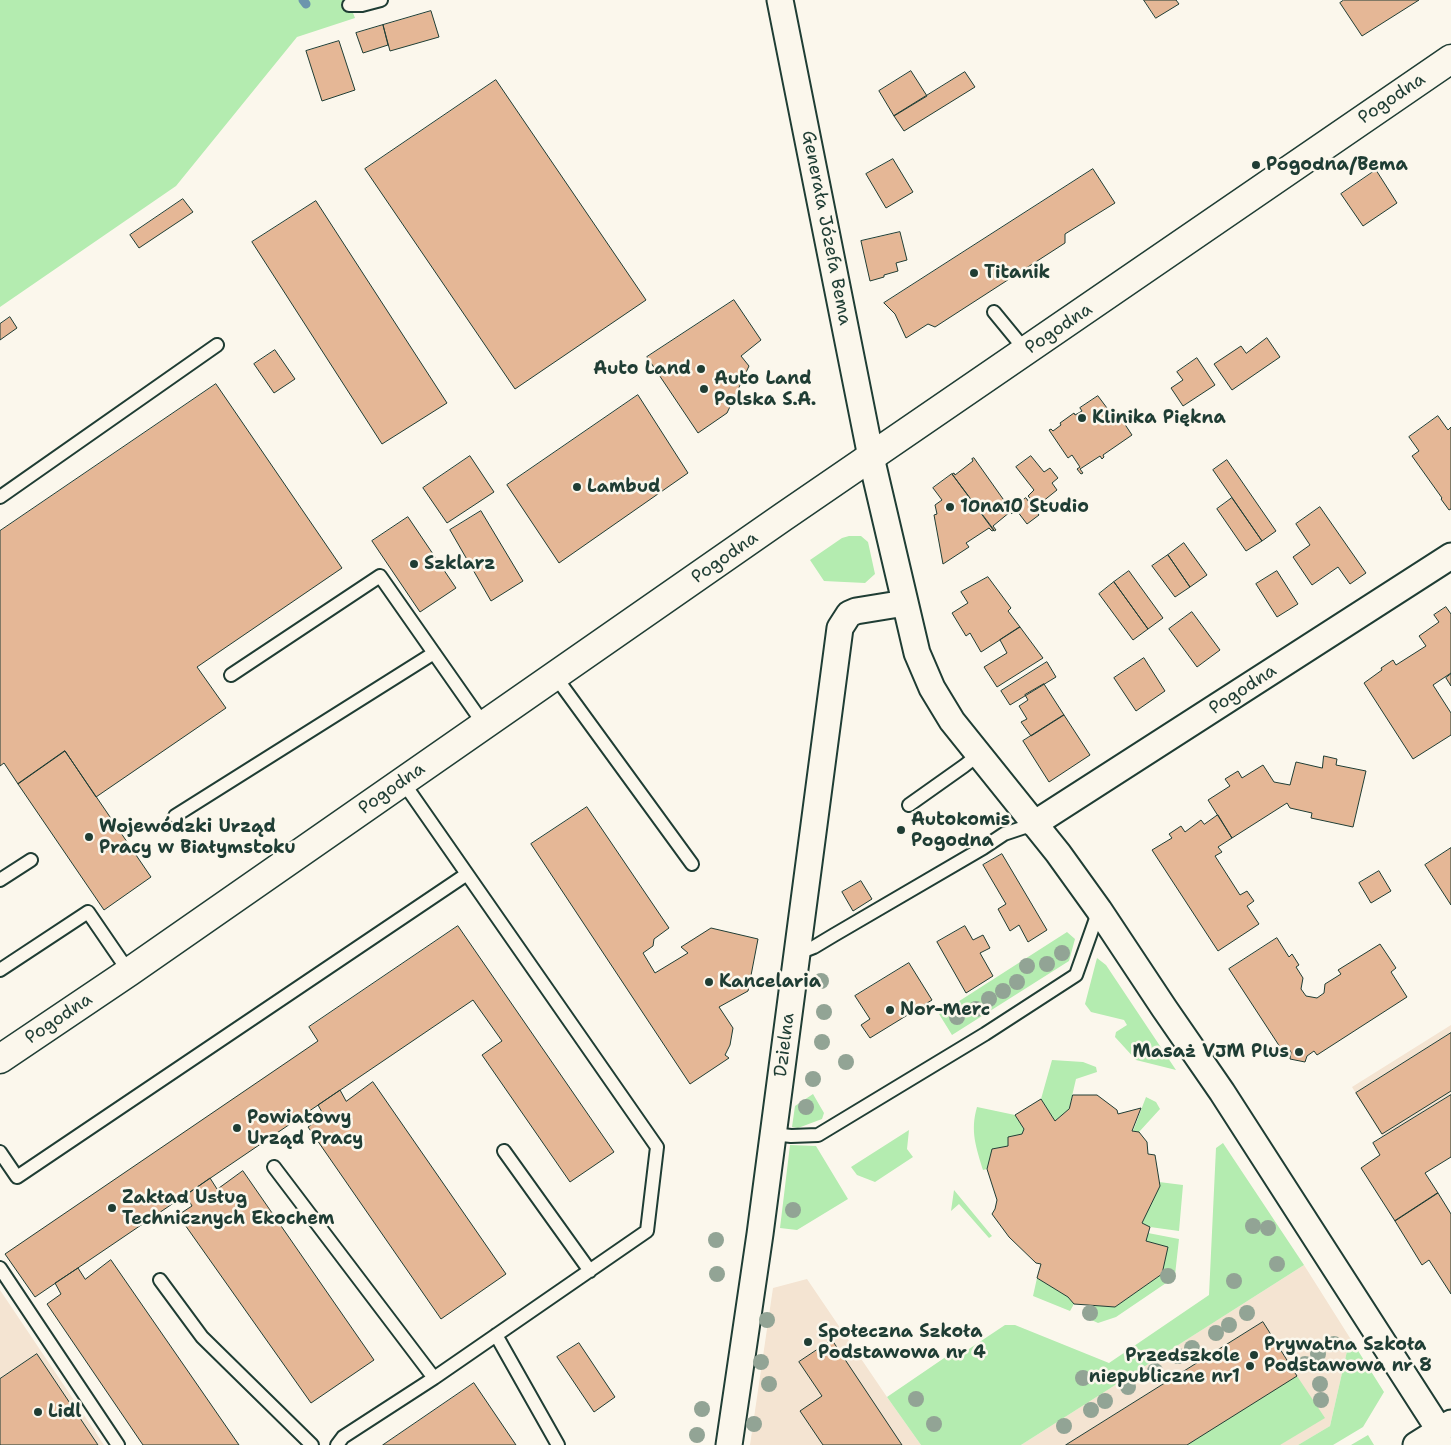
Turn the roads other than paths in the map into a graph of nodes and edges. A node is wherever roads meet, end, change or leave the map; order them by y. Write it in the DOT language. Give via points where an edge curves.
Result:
graph roads {
  1 [pos="381,0"];
  2 [pos="780,0"];
  3 [pos="349,5"];
  4 [pos="1451,59"];
  5 [pos="994,312"];
  6 [pos="217,345"];
  7 [pos="1026,351"];
  8 [pos="871,457"];
  9 [pos="0,497"];
  10 [pos="1451,556"];
  11 [pos="905,604"];
  12 [pos="434,653"];
  13 [pos="231,676"];
  14 [pos="555,676"];
  15 [pos="485,726"];
  16 [pos="978,754"];
  17 [pos="403,782"];
  18 [pos="910,805"];
  19 [pos="175,816"];
  20 [pos="1034,824"];
  21 [pos="31,860"];
  22 [pos="692,864"];
  23 [pos="467,874"];
  24 [pos="0,880"];
  25 [pos="1099,910"];
  26 [pos="796,954"];
  27 [pos="0,970"];
  28 [pos="129,972"];
  29 [pos="0,1059"];
  30 [pos="773,1134"];
  31 [pos="504,1151"];
  32 [pos="0,1152"];
  33 [pos="274,1167"];
  34 [pos="0,1268"];
  35 [pos="590,1271"];
  36 [pos="160,1280"];
  37 [pos="496,1335"];
  38 [pos="434,1378"];
  39 [pos="1446,1433"];
  40 [pos="118,1445"];
  41 [pos="312,1445"];
  42 [pos="336,1445"];
  43 [pos="558,1445"];
  44 [pos="729,1445"];
  45 [pos="1416,1445"];
  1 -- 3 [label="lane"];
  2 -- 8 [label="street, Generała Józefa Bema"];
  4 -- 7 [label="street, Pogodna"];
  5 -- 7 [label="lane"];
  6 -- 9 [label="lane"];
  7 -- 8 [label="street, Pogodna"];
  8 -- 11 [label="street, Generała Józefa Bema"];
  8 -- 14 [label="street, Pogodna"];
  10 -- 20 [label="street, Pogodna"];
  11 -- 16 [label="street, Generała Józefa Bema" via="917,653 932,688"];
  11 -- 26 [label="street, Dzielna" via="856,611 849,614 840,628"];
  12 -- 13 [label="lane" via="380,576"];
  12 -- 15 [label="lane"];
  12 -- 19 [label="lane"];
  14 -- 15 [label="street, Pogodna"];
  14 -- 22 [label="lane"];
  15 -- 17 [label="street, Pogodna"];
  16 -- 18 [label="lane"];
  16 -- 20 [label="street, Generała Józefa Bema"];
  17 -- 23 [label="lane"];
  17 -- 28 [label="street, Pogodna"];
  20 -- 25 [label="street, Generała Józefa Bema"];
  20 -- 26 [label="lane" via="1004,834 814,947"];
  21 -- 24 [label="lane"];
  23 -- 32 [label="lane" via="17,1177"];
  23 -- 35 [label="lane" via="656,1147 646,1230"];
  25 -- 30 [label="lane" via="1076,975 818,1134"];
  25 -- 39 [label="street, Generała Józefa Bema"];
  26 -- 30 [label="street, Dzielna"];
  27 -- 28 [label="lane" via="88,912"];
  28 -- 29 [label="street, Pogodna"];
  30 -- 44 [label="street, Dzielna"];
  31 -- 35 [label="lane"];
  33 -- 38 [label="lane"];
  34 -- 40 [label="lane"];
  35 -- 37 [label="lane"];
  36 -- 41 [label="lane" via="202,1337"];
  37 -- 38 [label="lane"];
  37 -- 43 [label="lane"];
  38 -- 42 [label="lane" via="343,1437"];
  39 -- 45 [label="street"];
}
